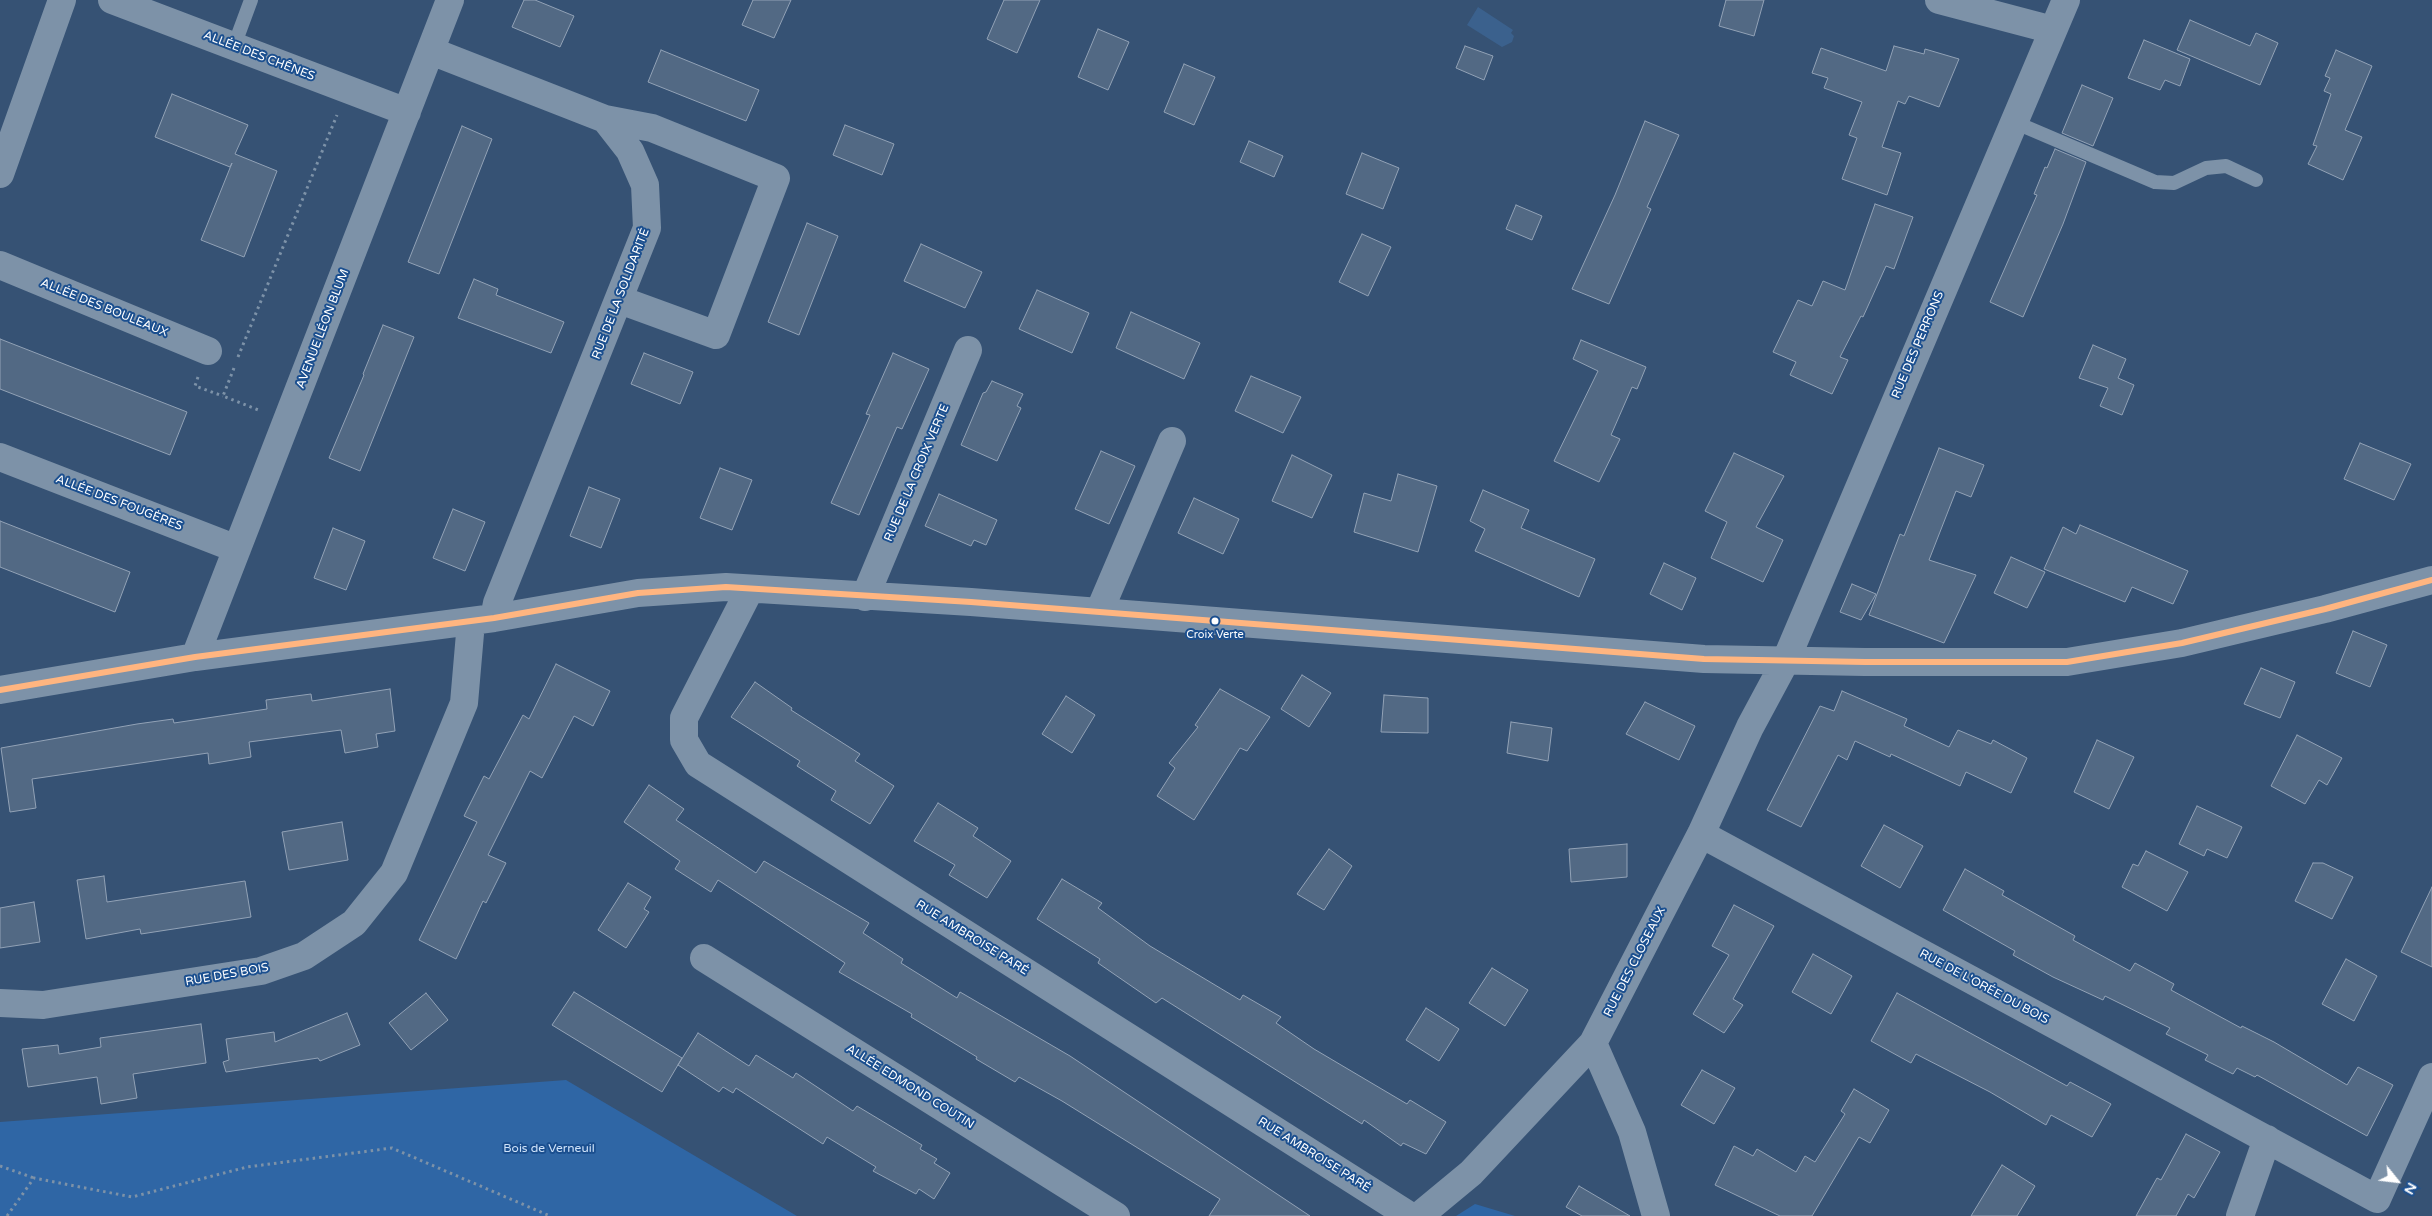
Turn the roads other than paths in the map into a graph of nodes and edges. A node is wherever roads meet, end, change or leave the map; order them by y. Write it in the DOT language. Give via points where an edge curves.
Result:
graph roads {
  1 [pos="62,0"];
  2 [pos="112,0"];
  3 [pos="251,0"];
  4 [pos="450,0"];
  5 [pos="1939,0"];
  6 [pos="2066,0"];
  7 [pos="146,6"];
  8 [pos="2053,30"];
  9 [pos="234,46"];
  10 [pos="430,51"];
  11 [pos="407,112"];
  12 [pos="605,118"];
  13 [pos="2014,122"];
  14 [pos="0,174"];
  15 [pos="2256,180"];
  16 [pos="0,265"];
  17 [pos="620,300"];
  18 [pos="968,350"];
  19 [pos="208,351"];
  20 [pos="1172,441"];
  21 [pos="0,457"];
  22 [pos="237,548"];
  23 [pos="2432,580"];
  24 [pos="750,589"];
  25 [pos="865,597"];
  26 [pos="1099,612"];
  27 [pos="483,620"];
  28 [pos="195,657"];
  29 [pos="1786,660"];
  30 [pos="0,690"];
  31 [pos="1700,834"];
  32 [pos="704,958"];
  33 [pos="0,1003"];
  34 [pos="1593,1043"];
  35 [pos="2432,1077"];
  36 [pos="2267,1139"];
  37 [pos="1116,1216"];
  38 [pos="1410,1216"];
  39 [pos="1419,1216"];
  40 [pos="1656,1216"];
  41 [pos="2240,1216"];
  1 -- 14 [label="street"];
  2 -- 7 [label="street, ALLÉE DES CHÊNES"];
  3 -- 9 [label="lane"];
  4 -- 10 [label="street, AVENUE LÉON BLUM"];
  5 -- 8 [label="street"];
  6 -- 8 [label="street, RUE DES PERRONS"];
  7 -- 9 [label="street, ALLÉE DES CHÊNES"];
  8 -- 13 [label="street, RUE DES PERRONS"];
  9 -- 11 [label="street, ALLÉE DES CHÊNES"];
  10 -- 11 [label="street, AVENUE LÉON BLUM"];
  10 -- 12 [label="street"];
  11 -- 22 [label="street, AVENUE LÉON BLUM"];
  12 -- 17 [label="street, RUE DE LA SOLIDARITÉ" via="630,151 645,185 648,228"];
  12 -- 17 [label="street" via="652,128 776,178 716,335"];
  13 -- 15 [label="lane" via="2155,182 2174,183 2206,168 2226,166"];
  13 -- 29 [label="street, RUE DES PERRONS"];
  16 -- 19 [label="street, ALLÉE DES BOULEAUX"];
  17 -- 27 [label="street, RUE DE LA SOLIDARITÉ" via="501,594"];
  18 -- 25 [label="street, RUE DE LA CROIX VERTE"];
  20 -- 26 [label="street"];
  21 -- 22 [label="street, ALLÉE DES FOUGÈRES"];
  22 -- 28 [label="street, AVENUE LÉON BLUM"];
  23 -- 29 [label="street" via="2182,643 2067,662"];
  24 -- 25 [label="street"];
  24 -- 27 [label="street" via="726,587 638,593"];
  24 -- 38 [label="street, RUE AMBROISE PARÉ" via="684,718 684,740 698,764"];
  25 -- 26 [label="street"];
  26 -- 29 [label="street" via="1704,659"];
  27 -- 28 [label="street"];
  27 -- 33 [label="street, RUE DES BOIS" via="464,703 394,873 354,923 304,956 261,971 43,1005"];
  28 -- 30 [label="street"];
  29 -- 31 [label="street, RUE DES CLOSEAUX" via="1750,727"];
  31 -- 34 [label="street, RUE DES CLOSEAUX"];
  31 -- 36 [label="street, RUE DE L'ORÉE DU BOIS"];
  32 -- 37 [label="street, ALLÉE EDMOND COUTIN"];
  34 -- 39 [label="street, RUE DES CLOSEAUX" via="1471,1173"];
  34 -- 40 [label="street" via="1632,1132"];
  35 -- 36 [label="street, RUE DE L'ORÉE DU BOIS" via="2377,1199"];
  36 -- 41 [label="street"];
}
